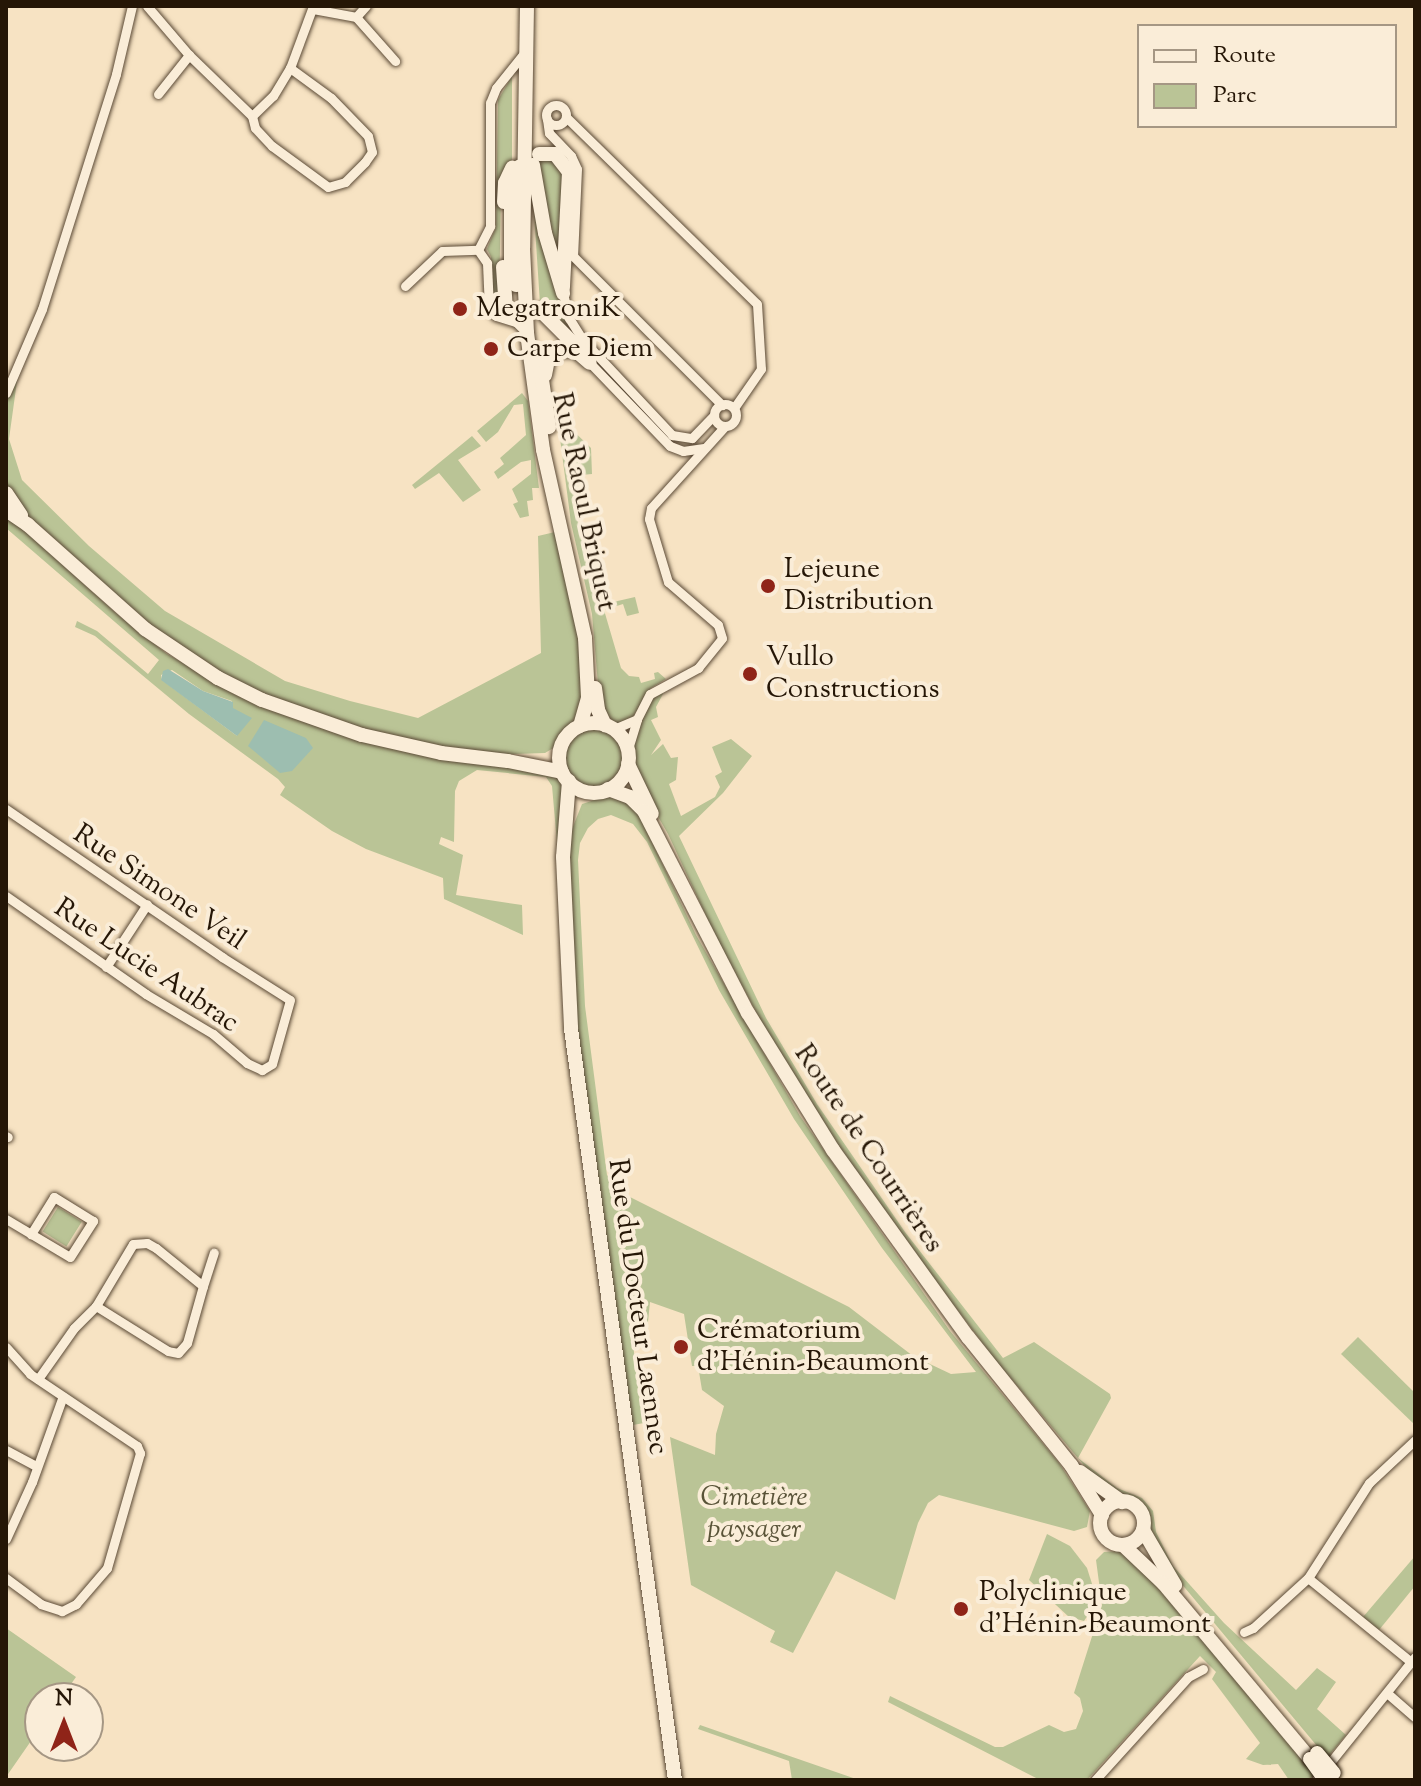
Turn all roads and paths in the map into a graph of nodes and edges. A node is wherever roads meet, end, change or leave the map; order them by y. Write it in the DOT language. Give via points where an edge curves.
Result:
graph roads {
  1 [pos="132,6"];
  2 [pos="147,6"];
  3 [pos="366,6"];
  4 [pos="527,6"];
  5 [pos="313,8"];
  6 [pos="356,17"];
  7 [pos="527,49"];
  8 [pos="189,55"];
  9 [pos="395,61"];
  10 [pos="290,68"];
  11 [pos="158,94"];
  12 [pos="526,100"];
  13 [pos="252,116"];
  14 [pos="566,117"];
  15 [pos="547,119"];
  16 [pos="539,154"];
  17 [pos="512,168"];
  18 [pos="478,250"];
  19 [pos="516,285"];
  20 [pos="405,286"];
  21 [pos="563,293"];
  22 [pos="521,316"];
  23 [pos="590,363"];
  24 [pos="543,386"];
  25 [pos="6,393"];
  26 [pos="722,405"];
  27 [pos="734,408"];
  28 [pos="714,415"];
  29 [pos="725,426"];
  30 [pos="704,448"];
  31 [pos="6,493"];
  32 [pos="6,510"];
  33 [pos="28,525"];
  34 [pos="637,719"];
  35 [pos="580,726"];
  36 [pos="610,727"];
  37 [pos="561,749"];
  38 [pos="628,756"];
  39 [pos="508,761"];
  40 [pos="566,777"];
  41 [pos="608,789"];
  42 [pos="589,792"];
  43 [pos="6,809"];
  44 [pos="660,836"];
  45 [pos="563,840"];
  46 [pos="6,896"];
  47 [pos="147,904"];
  48 [pos="106,967"];
  49 [pos="262,1070"];
  50 [pos="6,1219"];
  51 [pos="31,1234"];
  52 [pos="214,1253"];
  53 [pos="203,1286"];
  54 [pos="96,1306"];
  55 [pos="6,1347"];
  56 [pos="38,1379"];
  57 [pos="63,1396"];
  58 [pos="1415,1440"];
  59 [pos="6,1450"];
  60 [pos="1071,1465"];
  61 [pos="36,1466"];
  62 [pos="1122,1502"];
  63 [pos="1102,1515"];
  64 [pos="1143,1530"];
  65 [pos="6,1539"];
  66 [pos="1124,1546"];
  67 [pos="6,1578"];
  68 [pos="1308,1578"];
  69 [pos="1244,1632"];
  70 [pos="1413,1659"];
  71 [pos="1203,1669"];
  72 [pos="1387,1693"];
  73 [pos="1415,1717"];
  74 [pos="1314,1756"];
  75 [pos="1333,1778"];
  76 [pos="675,1780"];
  77 [pos="1095,1780"];
  78 [pos="1316,1780"];
  1 -- 25 [label="street" via="116,74 42,309"];
  2 -- 8 [label="street"];
  3 -- 6 [label="street"];
  4 -- 7 [label="street, Rue Raoul Briquet"];
  5 -- 6 [label="street"];
  5 -- 10 [label="street"];
  6 -- 9 [label="street"];
  7 -- 12 [label="street, Rue Raoul Briquet"];
  7 -- 18 [label="street" via="493,94 489,231"];
  8 -- 11 [label="street"];
  8 -- 13 [label="street"];
  10 -- 13 [label="street" via="273,96"];
  10 -- 13 [label="street" via="331,98 368,136 372,152 365,162 345,182 328,187 272,146 255,128"];
  12 -- 19 [label="street" via="511,200 511,270"];
  12 -- 21 [label="street" via="540,210"];
  12 -- 22 [label="street, Rue Raoul Briquet"];
  14 -- 15 [label="street" via="558,125"];
  14 -- 15 [label="street" via="564,108 555,104 547,110"];
  14 -- 27 [label="street" via="757,304 761,369"];
  15 -- 26 [label="street" via="549,133 577,169 573,256"];
  16 -- 21 [label="street" via="555,154 569,172"];
  17 -- 22 [label="street" via="504,196"];
  18 -- 20 [label="street" via="442,251"];
  18 -- 22 [label="street" via="487,263 487,294 494,305"];
  21 -- 28 [label="street" via="582,339 672,435 692,438"];
  22 -- 23 [label="street"];
  22 -- 24 [label="street, Rue Raoul Briquet"];
  22 -- 35 [label="street, Rue Raoul Briquet" via="543,450 585,638 588,688"];
  23 -- 24 [label="street" via="572,350 556,351 546,362"];
  23 -- 30 [label="street" via="670,446"];
  24 -- 36 [label="street, Rue Raoul Briquet" via="588,614 597,705"];
  26 -- 27 [label="street"];
  26 -- 28 [label="street"];
  27 -- 29 [label="street" via="735,421"];
  28 -- 29 [label="street"];
  29 -- 30 [label="street"];
  30 -- 34 [label="street" via="651,508 649,519 666,578 722,634 698,668 654,690"];
  31 -- 33 [label="street"];
  32 -- 33 [label="street"];
  33 -- 39 [label="street" via="145,629 218,678 262,700 362,735 462,757"];
  34 -- 36 [label="street"];
  34 -- 38 [label="street"];
  35 -- 36 [label="street"];
  35 -- 37 [label="street"];
  36 -- 38 [label="street"];
  37 -- 39 [label="street"];
  37 -- 40 [label="street"];
  38 -- 41 [label="street" via="622,779"];
  38 -- 44 [label="street, Route de Courrières"];
  39 -- 40 [label="street"];
  40 -- 42 [label="street"];
  40 -- 45 [label="street, Rue du Docteur Laennec"];
  41 -- 42 [label="street"];
  41 -- 44 [label="street, Route de Courrières" via="634,800"];
  42 -- 45 [label="street, Rue du Docteur Laennec"];
  43 -- 47 [label="street, Rue Simone Veil"];
  44 -- 60 [label="street, Route de Courrières" via="748,1013 833,1150 968,1337"];
  45 -- 76 [label="street, Rue du Docteur Laennec" via="571,1029"];
  46 -- 48 [label="street, Rue Lucie Aubrac"];
  47 -- 48 [label="street"];
  47 -- 49 [label="street, Rue Simone Veil" via="290,1000 272,1064"];
  48 -- 49 [label="street, Rue Lucie Aubrac"];
  50 -- 51 [label="street"];
  51 -- 51 [label="street" via="70,1257 93,1221 54,1197"];
  52 -- 53 [label="street"];
  53 -- 54 [label="street" via="156,1248 139,1242"];
  53 -- 54 [label="street" via="187,1343 178,1353"];
  54 -- 56 [label="street"];
  55 -- 56 [label="street"];
  56 -- 57 [label="street"];
  57 -- 61 [label="street"];
  57 -- 67 [label="street" via="140,1453 107,1568 76,1604 62,1611 41,1604"];
  58 -- 68 [label="street" via="1369,1483"];
  59 -- 61 [label="street"];
  60 -- 62 [label="street, Route de Courrières"];
  60 -- 63 [label="street, Route de Courrières"];
  61 -- 65 [label="street"];
  62 -- 63 [label="street" via="1108,1506"];
  62 -- 64 [label="street" via="1140,1510"];
  63 -- 66 [label="street" via="1106,1539"];
  64 -- 66 [label="street"];
  64 -- 74 [label="street" via="1170,1580"];
  66 -- 74 [label="street" via="1163,1583"];
  68 -- 69 [label="street"];
  68 -- 70 [label="street"];
  70 -- 72 [label="street"];
  71 -- 77 [label="street" via="1188,1677"];
  72 -- 73 [label="street"];
  72 -- 78 [label="street"];
  74 -- 75 [label="street, bridge"];
}
